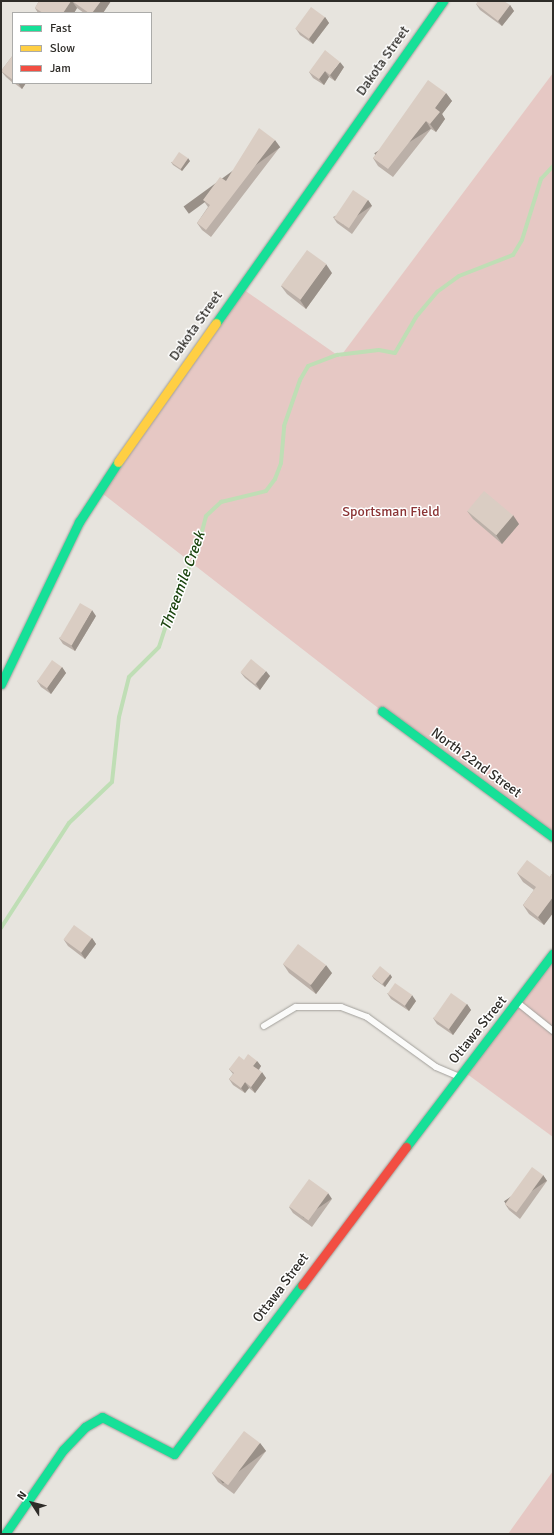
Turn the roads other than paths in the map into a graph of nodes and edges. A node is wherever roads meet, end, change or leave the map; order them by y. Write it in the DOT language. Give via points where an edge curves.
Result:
graph roads {
  1 [pos="443,1"];
  2 [pos="1,684"];
  3 [pos="382,711"];
  4 [pos="553,837"];
  5 [pos="553,953"];
  6 [pos="518,1003"];
  7 [pos="264,1026"];
  8 [pos="553,1031"];
  9 [pos="459,1076"];
  10 [pos="5,1534"];
  1 -- 2 [label="street, Dakota Street" via="98,490 79,522"];
  3 -- 4 [label="street, North 22nd Street"];
  5 -- 6 [label="street, Ottawa Street"];
  6 -- 8 [label="lane"];
  6 -- 9 [label="street, Ottawa Street"];
  7 -- 9 [label="lane" via="296,1006 341,1007 367,1017 436,1067"];
  9 -- 10 [label="street, Ottawa Street" via="174,1454 102,1417 85,1427 63,1450"];
}
